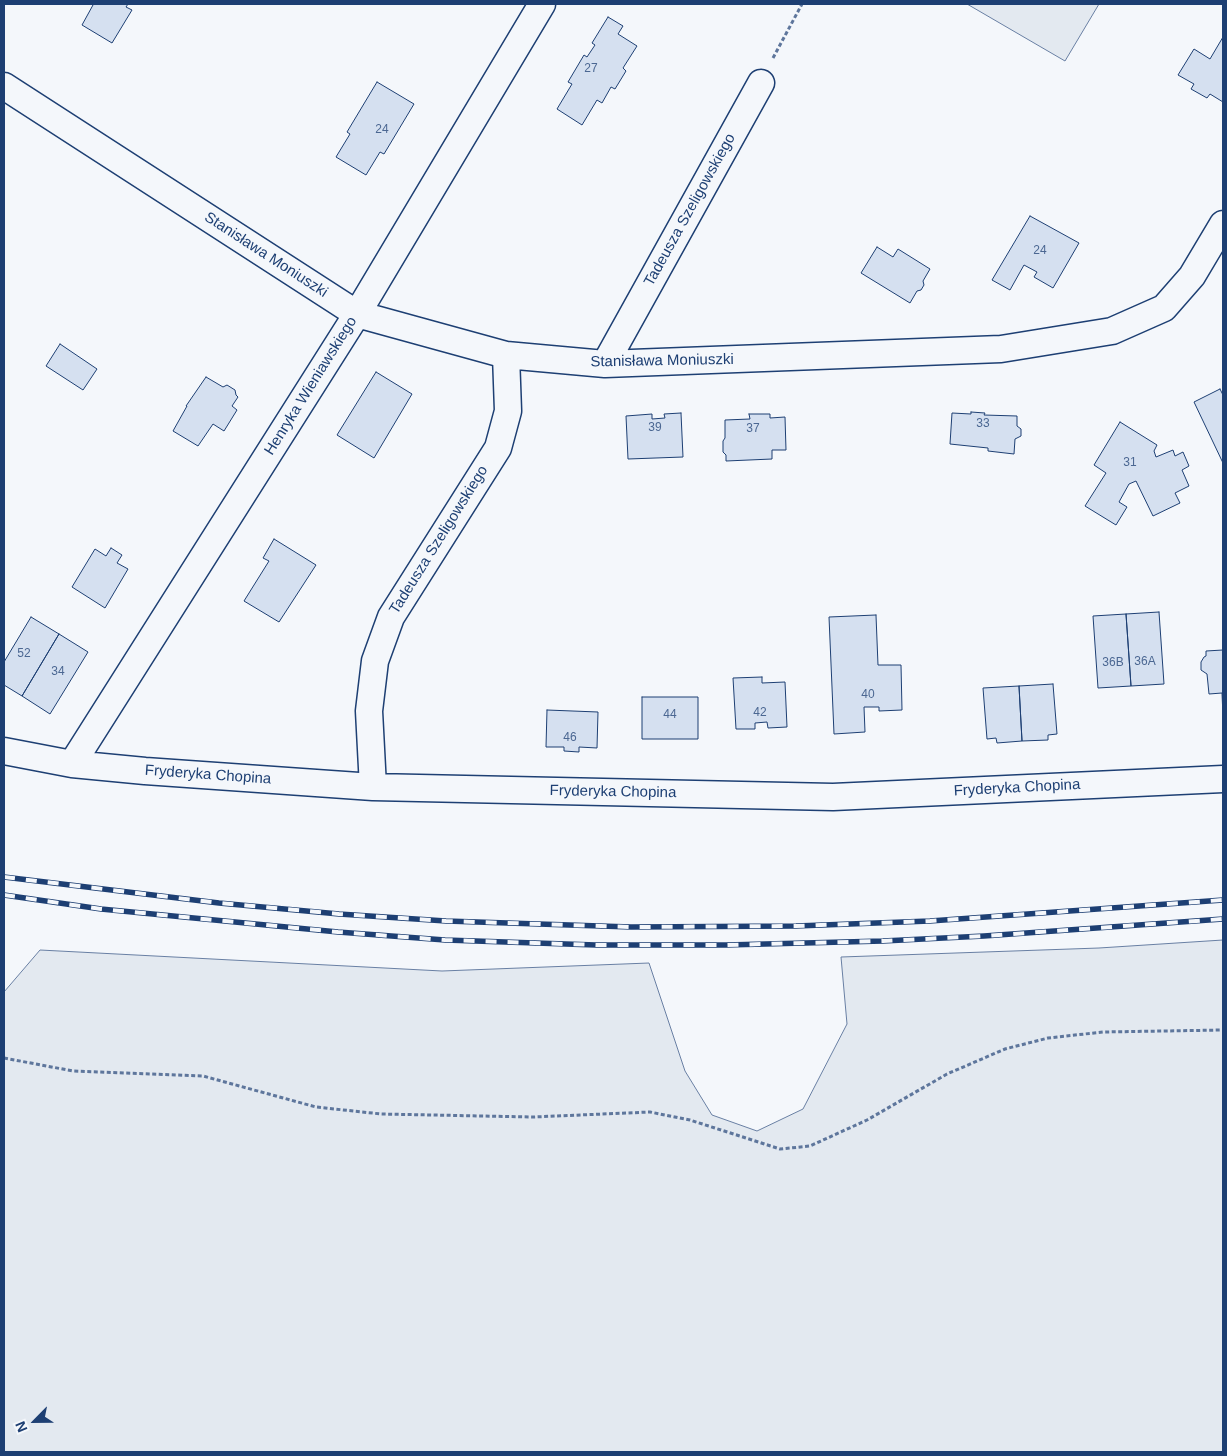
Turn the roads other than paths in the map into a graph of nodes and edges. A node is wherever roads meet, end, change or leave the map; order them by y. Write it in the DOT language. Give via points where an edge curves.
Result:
graph roads {
  1 [pos="542,4"];
  2 [pos="760,83"];
  3 [pos="4,86"];
  4 [pos="1223,224"];
  5 [pos="357,314"];
  6 [pos="506,355"];
  7 [pos="605,364"];
  8 [pos="4,752"];
  9 [pos="72,764"];
  10 [pos="1223,779"];
  11 [pos="373,787"];
  1 -- 5 [label="street, Henryka Wieniawskiego"];
  2 -- 7 [label="street, Tadeusza Szeligowskiego"];
  3 -- 5 [label="street, Stanisława Moniuszki"];
  4 -- 7 [label="street, Stanisława Moniuszki" via="1192,276 1164,308 1112,331 1002,349"];
  5 -- 6 [label="street, Stanisława Moniuszki"];
  5 -- 9 [label="street, Henryka Wieniawskiego"];
  6 -- 7 [label="street, Stanisława Moniuszki"];
  6 -- 11 [label="street, Tadeusza Szeligowskiego" via="508,411 498,448 390,617 376,661 370,711"];
  8 -- 9 [label="street, Fryderyka Chopina"];
  9 -- 11 [label="street, Fryderyka Chopina"];
  10 -- 11 [label="street, Fryderyka Chopina" via="833,797"];
}
